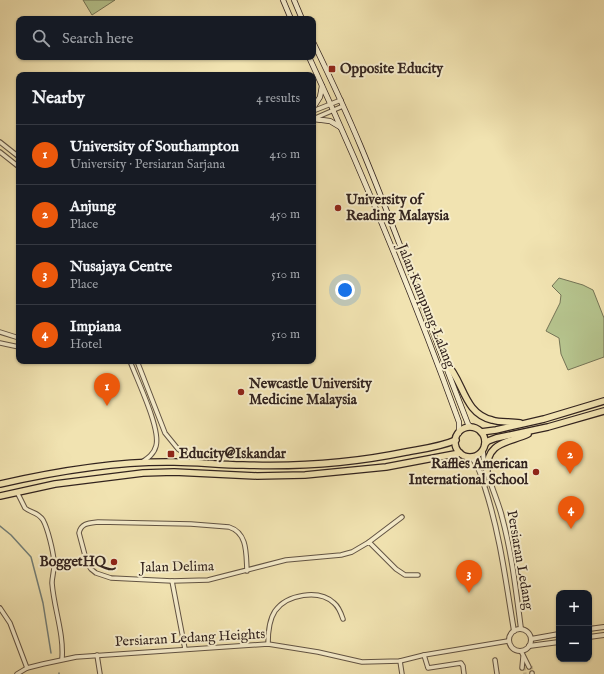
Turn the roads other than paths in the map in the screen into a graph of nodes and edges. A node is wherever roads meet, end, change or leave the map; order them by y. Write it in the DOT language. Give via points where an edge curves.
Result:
graph roads {
  1 [pos="283,0"];
  2 [pos="294,0"];
  3 [pos="291,16"];
  4 [pos="301,16"];
  5 [pos="316,48"];
  6 [pos="310,60"];
  7 [pos="316,72"];
  8 [pos="316,73"];
  9 [pos="322,86"];
  10 [pos="341,100"];
  11 [pos="316,104"];
  12 [pos="330,104"];
  13 [pos="343,106"];
  14 [pos="316,108"];
  15 [pos="333,110"];
  16 [pos="316,118"];
  17 [pos="316,119"];
  18 [pos="342,128"];
  19 [pos="0,142"];
  20 [pos="0,152"];
  21 [pos="16,155"];
  22 [pos="16,165"];
  23 [pos="0,332"];
  24 [pos="16,337"];
  25 [pos="0,343"];
  26 [pos="16,346"];
  27 [pos="446,363"];
  28 [pos="131,364"];
  29 [pos="138,364"];
  30 [pos="604,401"];
  31 [pos="604,411"];
  32 [pos="524,424"];
  33 [pos="471,427"];
  34 [pos="533,430"];
  35 [pos="481,432"];
  36 [pos="458,433"];
  37 [pos="456,440"];
  38 [pos="484,447"];
  39 [pos="460,453"];
  40 [pos="472,457"];
  41 [pos="141,463"];
  42 [pos="198,463"];
  43 [pos="487,471"];
  44 [pos="0,484"];
  45 [pos="17,492"];
  46 [pos="0,496"];
  47 [pos="402,517"];
  48 [pos="369,542"];
  49 [pos="247,570"];
  50 [pos="418,575"];
  51 [pos="172,581"];
  52 [pos="0,608"];
  53 [pos="343,619"];
  54 [pos="604,627"];
  55 [pos="521,629"];
  56 [pos="592,629"];
  57 [pos="514,631"];
  58 [pos="556,635"];
  59 [pos="604,635"];
  60 [pos="592,637"];
  61 [pos="531,639"];
  62 [pos="508,641"];
  63 [pos="556,642"];
  64 [pos="268,644"];
  65 [pos="529,646"];
  66 [pos="185,649"];
  67 [pos="522,654"];
  68 [pos="97,655"];
  69 [pos="424,655"];
  70 [pos="62,659"];
  71 [pos="495,660"];
  72 [pos="400,661"];
  73 [pos="530,666"];
  74 [pos="27,668"];
  75 [pos="523,668"];
  76 [pos="17,674"];
  77 [pos="100,674"];
  78 [pos="402,674"];
  79 [pos="464,674"];
  80 [pos="497,674"];
  1 -- 3 [label="main road"];
  2 -- 4 [label="main road"];
  5 -- 10 [label="main road, Jalan Kampung Lalang"];
  6 -- 7 [label="main road, Jalan Kampung Lalang"];
  8 -- 9 [label="main road, Jalan Kampung Lalang"];
  9 -- 11 [label="main road"];
  9 -- 12 [label="main road, Jalan Kampung Lalang"];
  10 -- 12 [label="street"];
  10 -- 13 [label="main road, Jalan Kampung Lalang"];
  12 -- 14 [label="street"];
  12 -- 15 [label="main road, Jalan Kampung Lalang"];
  13 -- 15 [label="street"];
  13 -- 27 [label="main road, Jalan Kampung Lalang"];
  15 -- 16 [label="street"];
  15 -- 18 [label="main road, Jalan Kampung Lalang"];
  17 -- 18 [label="main road" via="330,121"];
  18 -- 36 [label="main road, Jalan Kampung Lalang" via="435,358 459,422"];
  19 -- 21 [label="street"];
  20 -- 22 [label="street"];
  23 -- 24 [label="street"];
  25 -- 26 [label="street"];
  27 -- 32 [label="highway" via="456,377 466,400 477,413 492,421"];
  27 -- 33 [label="main road, Jalan Kampung Lalang"];
  28 -- 41 [label="street" via="157,437 154,451"];
  29 -- 42 [label="street" via="165,433 178,449"];
  30 -- 32 [label="highway"];
  31 -- 34 [label="highway"];
  32 -- 35 [label="highway"];
  33 -- 35 [label="highway"];
  33 -- 36 [label="highway"];
  34 -- 38 [label="highway" via="496,438"];
  34 -- 43 [label="highway" via="495,447 489,456"];
  35 -- 38 [label="highway" via="484,436"];
  36 -- 37 [label="highway"];
  37 -- 39 [label="highway" via="456,448"];
  37 -- 42 [label="highway" via="383,456 334,462 256,466"];
  38 -- 40 [label="highway" via="478,455"];
  38 -- 43 [label="street, Persiaran Ledang" via="483,458"];
  39 -- 40 [label="highway"];
  39 -- 45 [label="highway" via="386,467 336,473 257,476 143,473 86,479"];
  40 -- 57 [label="street, Persiaran Ledang" via="482,476 495,522"];
  41 -- 42 [label="highway"];
  41 -- 44 [label="highway" via="51,473"];
  43 -- 55 [label="street, Persiaran Ledang" via="509,543"];
  45 -- 46 [label="highway"];
  45 -- 70 [label="street" via="27,510 40,516 48,537 54,561 52,582 63,647"];
  47 -- 48 [label="street"];
  48 -- 49 [label="street" via="341,555 286,560"];
  48 -- 50 [label="street" via="396,569 405,575"];
  49 -- 51 [label="street, Jalan Delima" via="208,580"];
  49 -- 51 [label="street, Jalan Delima" via="243,537 229,527 98,522 86,523 80,529 87,563 96,573 111,578"];
  51 -- 66 [label="street"];
  52 -- 74 [label="street" via="10,623"];
  53 -- 64 [label="street" via="341,611 334,603 324,598 312,595 290,599 275,611 271,620"];
  54 -- 56 [label="street"];
  55 -- 57 [label="street"];
  55 -- 61 [label="street" via="528,632"];
  57 -- 62 [label="street"];
  58 -- 61 [label="street"];
  59 -- 60 [label="street"];
  61 -- 65 [label="street"];
  62 -- 67 [label="street" via="513,649"];
  62 -- 69 [label="street, Persiaran Ledang Heights"];
  63 -- 65 [label="street"];
  64 -- 66 [label="street, Persiaran Ledang Heights"];
  64 -- 72 [label="street, Persiaran Ledang Heights" via="362,662"];
  65 -- 67 [label="street"];
  66 -- 68 [label="street, Persiaran Ledang Heights"];
  67 -- 73 [label="street"];
  67 -- 75 [label="street"];
  68 -- 70 [label="street, Persiaran Ledang Heights"];
  68 -- 77 [label="street"];
  69 -- 72 [label="street, Persiaran Ledang Heights"];
  69 -- 79 [label="street" via="429,668 461,663"];
  70 -- 74 [label="street, Persiaran Ledang Heights"];
  71 -- 80 [label="street"];
  72 -- 78 [label="street"];
  74 -- 76 [label="street, Persiaran Ledang Heights"];
}
